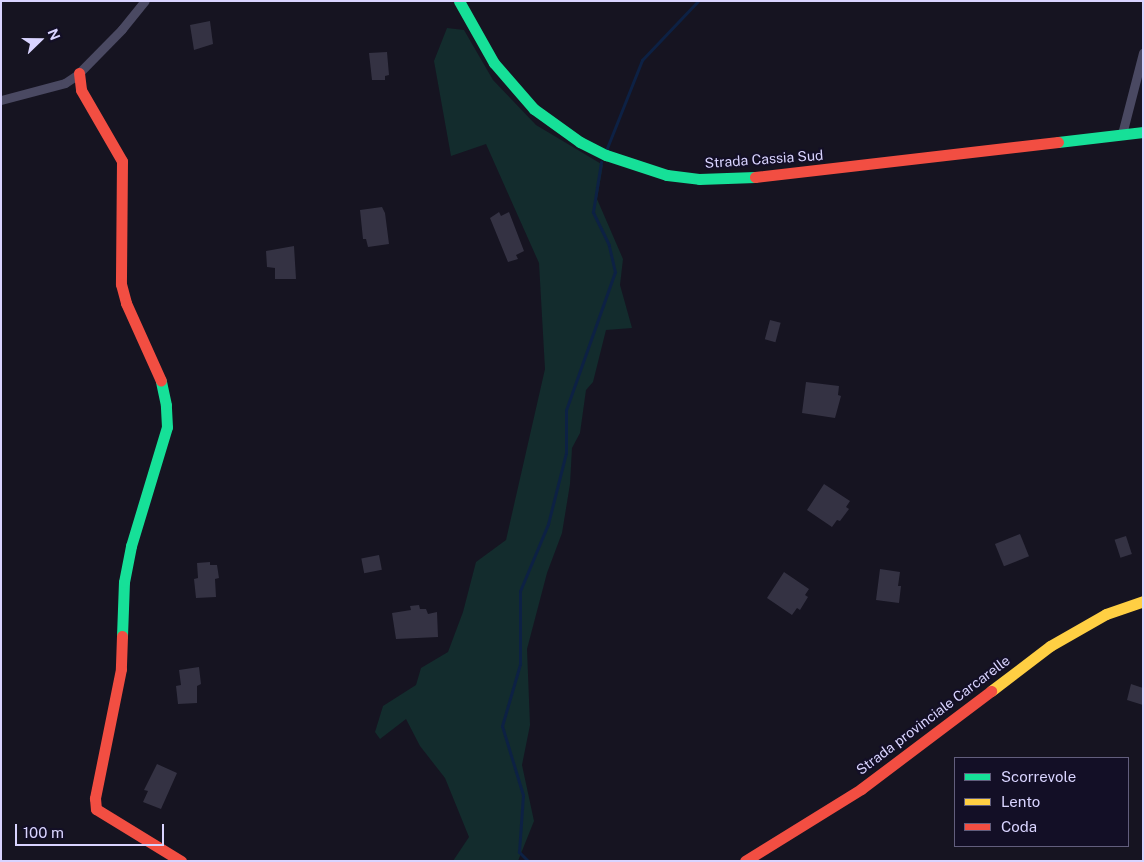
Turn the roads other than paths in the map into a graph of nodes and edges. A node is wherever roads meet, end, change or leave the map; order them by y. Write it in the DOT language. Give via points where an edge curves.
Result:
graph roads {
  1 [pos="145,1"];
  2 [pos="460,1"];
  3 [pos="1143,53"];
  4 [pos="79,73"];
  5 [pos="1,100"];
  6 [pos="1143,132"];
  7 [pos="1122,134"];
  8 [pos="1143,601"];
  9 [pos="181,861"];
  10 [pos="745,861"];
  1 -- 4 [label="street"];
  2 -- 7 [label="main road, Strada Cassia Sud" via="494,63 534,109 580,142 606,155 667,175 698,179 758,177"];
  3 -- 7 [label="street"];
  4 -- 5 [label="street" via="65,83"];
  4 -- 9 [label="main road" via="81,90 122,161 120,284 160,379 167,420 124,582 121,669 95,798 96,809"];
  6 -- 7 [label="main road, Strada Cassia Sud"];
  8 -- 10 [label="main road, Strada provinciale Carcarelle" via="1106,614 1050,646 861,790"];
}
